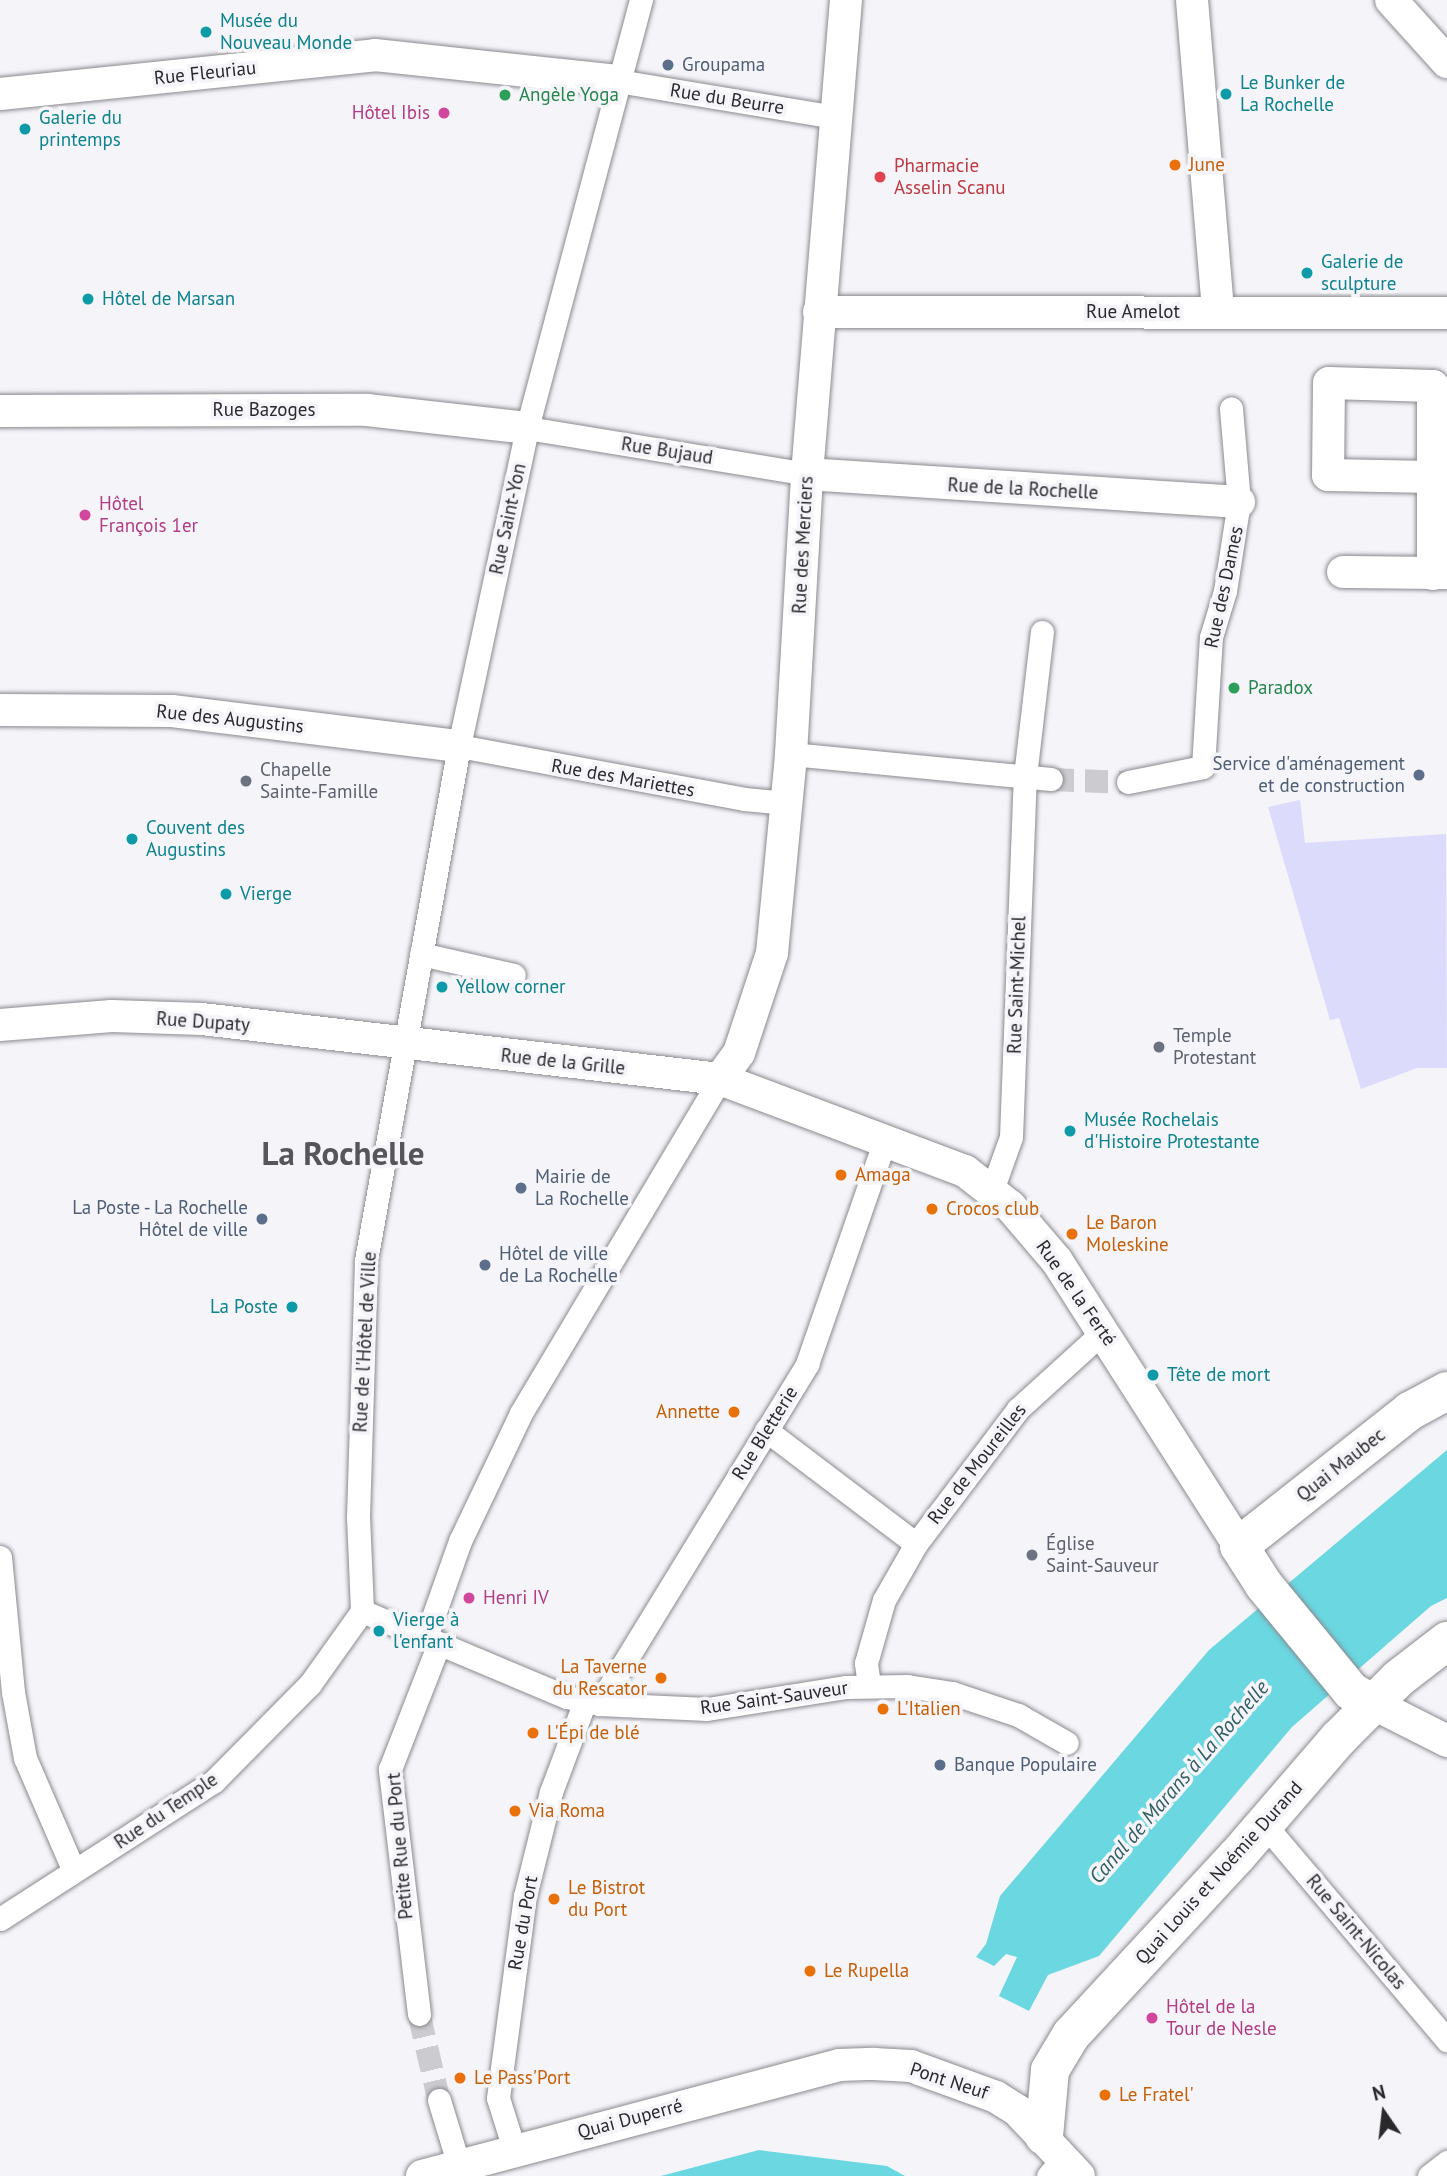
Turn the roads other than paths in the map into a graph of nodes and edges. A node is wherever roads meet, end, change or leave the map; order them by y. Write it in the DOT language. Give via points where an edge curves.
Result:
graph roads {
  1 [pos="641,0"];
  2 [pos="846,0"];
  3 [pos="1192,0"];
  4 [pos="1391,0"];
  5 [pos="1447,62"];
  6 [pos="618,81"];
  7 [pos="0,94"];
  8 [pos="835,117"];
  9 [pos="819,312"];
  10 [pos="1218,312"];
  11 [pos="1447,313"];
  12 [pos="1231,408"];
  13 [pos="0,411"];
  14 [pos="527,428"];
  15 [pos="807,474"];
  16 [pos="1433,477"];
  17 [pos="1239,502"];
  18 [pos="1343,572"];
  19 [pos="1440,573"];
  20 [pos="1042,632"];
  21 [pos="0,710"];
  22 [pos="459,746"];
  23 [pos="792,754"];
  24 [pos="1025,776"];
  25 [pos="1051,779"];
  26 [pos="1128,782"];
  27 [pos="787,803"];
  28 [pos="421,954"];
  29 [pos="514,975"];
  30 [pos="0,1025"];
  31 [pos="405,1044"];
  32 [pos="720,1079"];
  33 [pos="886,1140"];
  34 [pos="992,1190"];
  35 [pos="1104,1331"];
  36 [pos="1447,1391"];
  37 [pos="766,1430"];
  38 [pos="916,1544"];
  39 [pos="1239,1546"];
  40 [pos="0,1557"];
  41 [pos="362,1611"];
  42 [pos="433,1640"];
  43 [pos="1447,1641"];
  44 [pos="869,1685"];
  45 [pos="1362,1697"];
  46 [pos="592,1703"];
  47 [pos="1447,1741"];
  48 [pos="1067,1743"];
  49 [pos="1265,1825"];
  50 [pos="74,1871"];
  51 [pos="0,1919"];
  52 [pos="419,2014"];
  53 [pos="1447,2040"];
  54 [pos="839,2065"];
  55 [pos="439,2100"];
  56 [pos="514,2150"];
  57 [pos="1059,2161"];
  58 [pos="1447,2162"];
  59 [pos="459,2166"];
  60 [pos="422,2176"];
  61 [pos="1429,2176"];
  1 -- 6 [label="street, Rue Saint-Yon"];
  2 -- 8 [label="street, Rue des Merciers"];
  3 -- 10 [label="street"];
  4 -- 5 [label="street"];
  6 -- 7 [label="street, Rue Fleuriau" via="375,55"];
  6 -- 8 [label="street, Rue du Beurre"];
  6 -- 14 [label="street, Rue Saint-Yon"];
  8 -- 9 [label="street, Rue des Merciers"];
  9 -- 10 [label="street, Rue Amelot"];
  9 -- 15 [label="street, Rue des Merciers"];
  10 -- 11 [label="street, Rue Amelot"];
  12 -- 17 [label="street, Rue des Dames"];
  13 -- 14 [label="street, Rue Bazoges" via="367,410"];
  14 -- 15 [label="street, Rue Bujaud"];
  14 -- 22 [label="street, Rue Saint-Yon"];
  15 -- 17 [label="street, Rue de la Rochelle"];
  15 -- 23 [label="street, Rue des Merciers"];
  16 -- 16 [label="street" via="1433,386 1329,383 1328,475"];
  16 -- 19 [label="street"];
  17 -- 26 [label="street, Rue des Dames" via="1225,591 1211,637 1203,767"];
  18 -- 19 [label="street"];
  20 -- 24 [label="street, Rue Saint-Michel"];
  21 -- 22 [label="street, Rue des Augustins" via="172,710"];
  22 -- 27 [label="street, Rue des Mariettes"];
  22 -- 28 [label="street, Rue Saint-Yon"];
  23 -- 24 [label="street"];
  23 -- 27 [label="street, Rue des Merciers"];
  24 -- 25 [label="street"];
  24 -- 34 [label="street, Rue Saint-Michel" via="1011,1138"];
  27 -- 32 [label="street, Rue des Merciers" via="772,953 739,1053"];
  28 -- 29 [label="street"];
  28 -- 31 [label="street, Rue Saint-Yon"];
  30 -- 31 [label="street, Rue Dupaty" via="112,1016 202,1019"];
  31 -- 32 [label="street, Rue de la Grille"];
  31 -- 41 [label="street, Rue de l'Hôtel de Ville" via="366,1260 358,1517"];
  32 -- 33 [label="street, Rue de la Ferté"];
  32 -- 42 [label="street, Petite Rue du Port" via="521,1413 460,1541"];
  33 -- 34 [label="street, Rue de la Ferté" via="965,1171"];
  33 -- 37 [label="street, Rue Bletterie" via="807,1364"];
  34 -- 35 [label="street, Rue de la Ferté" via="1057,1261"];
  35 -- 38 [label="street, Rue de Moureilles" via="1017,1409"];
  35 -- 39 [label="street, Rue de la Ferté"];
  36 -- 39 [label="main road, Quai Maubec" via="1410,1411"];
  37 -- 38 [label="street, Rue de Moureilles"];
  37 -- 46 [label="street, Rue Bletterie"];
  38 -- 44 [label="street, Rue de Moureilles" via="884,1600 866,1663"];
  39 -- 45 [label="main road" via="1264,1586"];
  40 -- 50 [label="street" via="13,1692 25,1758"];
  41 -- 42 [label="street, Rue Saint-Sauveur"];
  41 -- 50 [label="street, Rue du Temple" via="310,1684 214,1781"];
  42 -- 46 [label="street, Rue Saint-Sauveur"];
  42 -- 52 [label="street, Petite Rue du Port" via="390,1769"];
  43 -- 45 [label="main road, Quai Louis et Noémie Durand"];
  44 -- 46 [label="street, Rue Saint-Sauveur" via="707,1709"];
  44 -- 48 [label="street, Rue Saint-Sauveur" via="952,1693 1022,1716"];
  45 -- 47 [label="street"];
  45 -- 49 [label="main road, Quai Louis et Noémie Durand"];
  46 -- 56 [label="street, Rue du Port" via="551,1792 525,1896 498,2098"];
  49 -- 53 [label="street, Rue Saint-Nicolas"];
  49 -- 57 [label="main road, Quai Louis et Noémie Durand" via="1072,2035 1050,2070"];
  50 -- 51 [label="street, Rue du Temple"];
  54 -- 56 [label="street, Quai Duperré"];
  54 -- 57 [label="street, Pont Neuf" via="911,2066 960,2081 1018,2111"];
  55 -- 59 [label="street"];
  56 -- 59 [label="street, Quai Duperré"];
  58 -- 61 [label="street"];
  59 -- 60 [label="street, Quai Duperré"];
}
